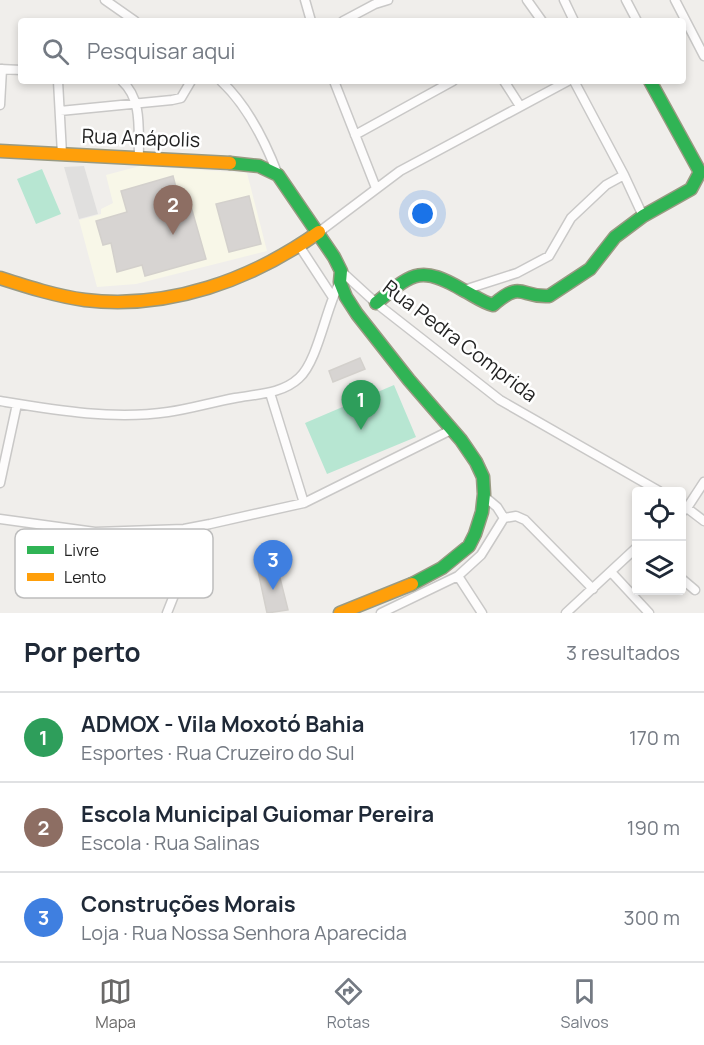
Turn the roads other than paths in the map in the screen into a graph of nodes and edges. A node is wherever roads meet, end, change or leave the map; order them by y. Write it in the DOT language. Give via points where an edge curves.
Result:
graph roads {
  1 [pos="105,0"];
  2 [pos="305,0"];
  3 [pos="388,0"];
  4 [pos="527,0"];
  5 [pos="564,0"];
  6 [pos="626,0"];
  7 [pos="675,0"];
  8 [pos="131,18"];
  9 [pos="310,18"];
  10 [pos="349,18"];
  11 [pos="540,18"];
  12 [pos="573,18"];
  13 [pos="635,18"];
  14 [pos="682,18"];
  15 [pos="686,30"];
  16 [pos="704,54"];
  17 [pos="1,69"];
  18 [pos="18,70"];
  19 [pos="58,84"];
  20 [pos="125,84"];
  21 [pos="189,84"];
  22 [pos="224,84"];
  23 [pos="335,84"];
  24 [pos="448,84"];
  25 [pos="506,84"];
  26 [pos="562,84"];
  27 [pos="576,84"];
  28 [pos="652,84"];
  29 [pos="137,103"];
  30 [pos="0,105"];
  31 [pos="520,106"];
  32 [pos="60,111"];
  33 [pos="355,135"];
  34 [pos="0,151"];
  35 [pos="62,154"];
  36 [pos="139,157"];
  37 [pos="278,175"];
  38 [pos="624,175"];
  39 [pos="376,188"];
  40 [pos="643,216"];
  41 [pos="319,232"];
  42 [pos="300,247"];
  43 [pos="340,276"];
  44 [pos="0,278"];
  45 [pos="464,290"];
  46 [pos="332,296"];
  47 [pos="376,303"];
  48 [pos="270,393"];
  49 [pos="0,401"];
  50 [pos="17,404"];
  51 [pos="453,429"];
  52 [pos="704,482"];
  53 [pos="0,483"];
  54 [pos="650,487"];
  55 [pos="485,497"];
  56 [pos="304,503"];
  57 [pos="686,504"];
  58 [pos="686,510"];
  59 [pos="504,518"];
  60 [pos="0,519"];
  61 [pos="704,521"];
  62 [pos="73,529"];
  63 [pos="184,529"];
  64 [pos="632,552"];
  65 [pos="611,572"];
  66 [pos="458,576"];
  67 [pos="686,583"];
  68 [pos="593,589"];
  69 [pos="695,590"];
  70 [pos="173,598"];
  71 [pos="167,613"];
  72 [pos="340,613"];
  73 [pos="381,613"];
  74 [pos="482,613"];
  75 [pos="566,613"];
  76 [pos="650,613"];
  1 -- 8 [label="street"];
  2 -- 9 [label="street"];
  3 -- 10 [label="street"];
  4 -- 11 [label="street"];
  5 -- 12 [label="street"];
  6 -- 13 [label="street"];
  7 -- 14 [label="street"];
  15 -- 16 [label="street"];
  17 -- 18 [label="street"];
  17 -- 30 [label="street"];
  19 -- 32 [label="street"];
  20 -- 29 [label="street"];
  21 -- 29 [label="street" via="180,98"];
  22 -- 37 [label="street" via="264,140"];
  23 -- 33 [label="street"];
  24 -- 33 [label="street"];
  25 -- 31 [label="street"];
  26 -- 31 [label="street"];
  27 -- 38 [label="street"];
  28 -- 40 [label="street" via="700,172 691,189"];
  29 -- 32 [label="street"];
  29 -- 36 [label="street"];
  31 -- 39 [label="street"];
  32 -- 35 [label="street"];
  33 -- 39 [label="street"];
  34 -- 35 [label="street, Rua Anápolis"];
  35 -- 36 [label="street, Rua Anápolis"];
  36 -- 37 [label="street, Rua Anápolis" via="259,166"];
  37 -- 41 [label="street, Rua Pedra Comprida"];
  38 -- 40 [label="street"];
  38 -- 45 [label="street" via="606,185 571,218 549,256 518,273"];
  39 -- 41 [label="street"];
  40 -- 45 [label="street" via="615,237 590,269 549,296 521,290 505,295 493,305"];
  41 -- 42 [label="street"];
  41 -- 43 [label="street, Rua Pedra Comprida"];
  42 -- 44 [label="street" via="254,272 212,288 146,299 98,301"];
  42 -- 46 [label="street"];
  43 -- 46 [label="street"];
  43 -- 47 [label="street, Rua Pedra Comprida"];
  43 -- 51 [label="street" via="346,297 357,314"];
  45 -- 47 [label="street" via="419,274"];
  46 -- 48 [label="street" via="308,366 300,377"];
  47 -- 54 [label="street, Rua Pedra Comprida" via="500,400"];
  48 -- 50 [label="street" via="146,414 107,414"];
  48 -- 56 [label="street"];
  49 -- 50 [label="street"];
  50 -- 53 [label="street"];
  51 -- 55 [label="street" via="478,465"];
  51 -- 56 [label="street"];
  52 -- 57 [label="street"];
  55 -- 59 [label="street"];
  55 -- 72 [label="street" via="475,536 453,562"];
  56 -- 63 [label="street"];
  58 -- 61 [label="street"];
  59 -- 66 [label="street" via="481,555"];
  59 -- 68 [label="street" via="516,516 525,520"];
  60 -- 62 [label="street"];
  64 -- 65 [label="street"];
  65 -- 68 [label="street"];
  65 -- 76 [label="street"];
  66 -- 73 [label="street"];
  66 -- 74 [label="street"];
  67 -- 69 [label="street"];
  68 -- 75 [label="street"];
  70 -- 71 [label="street"];
}
